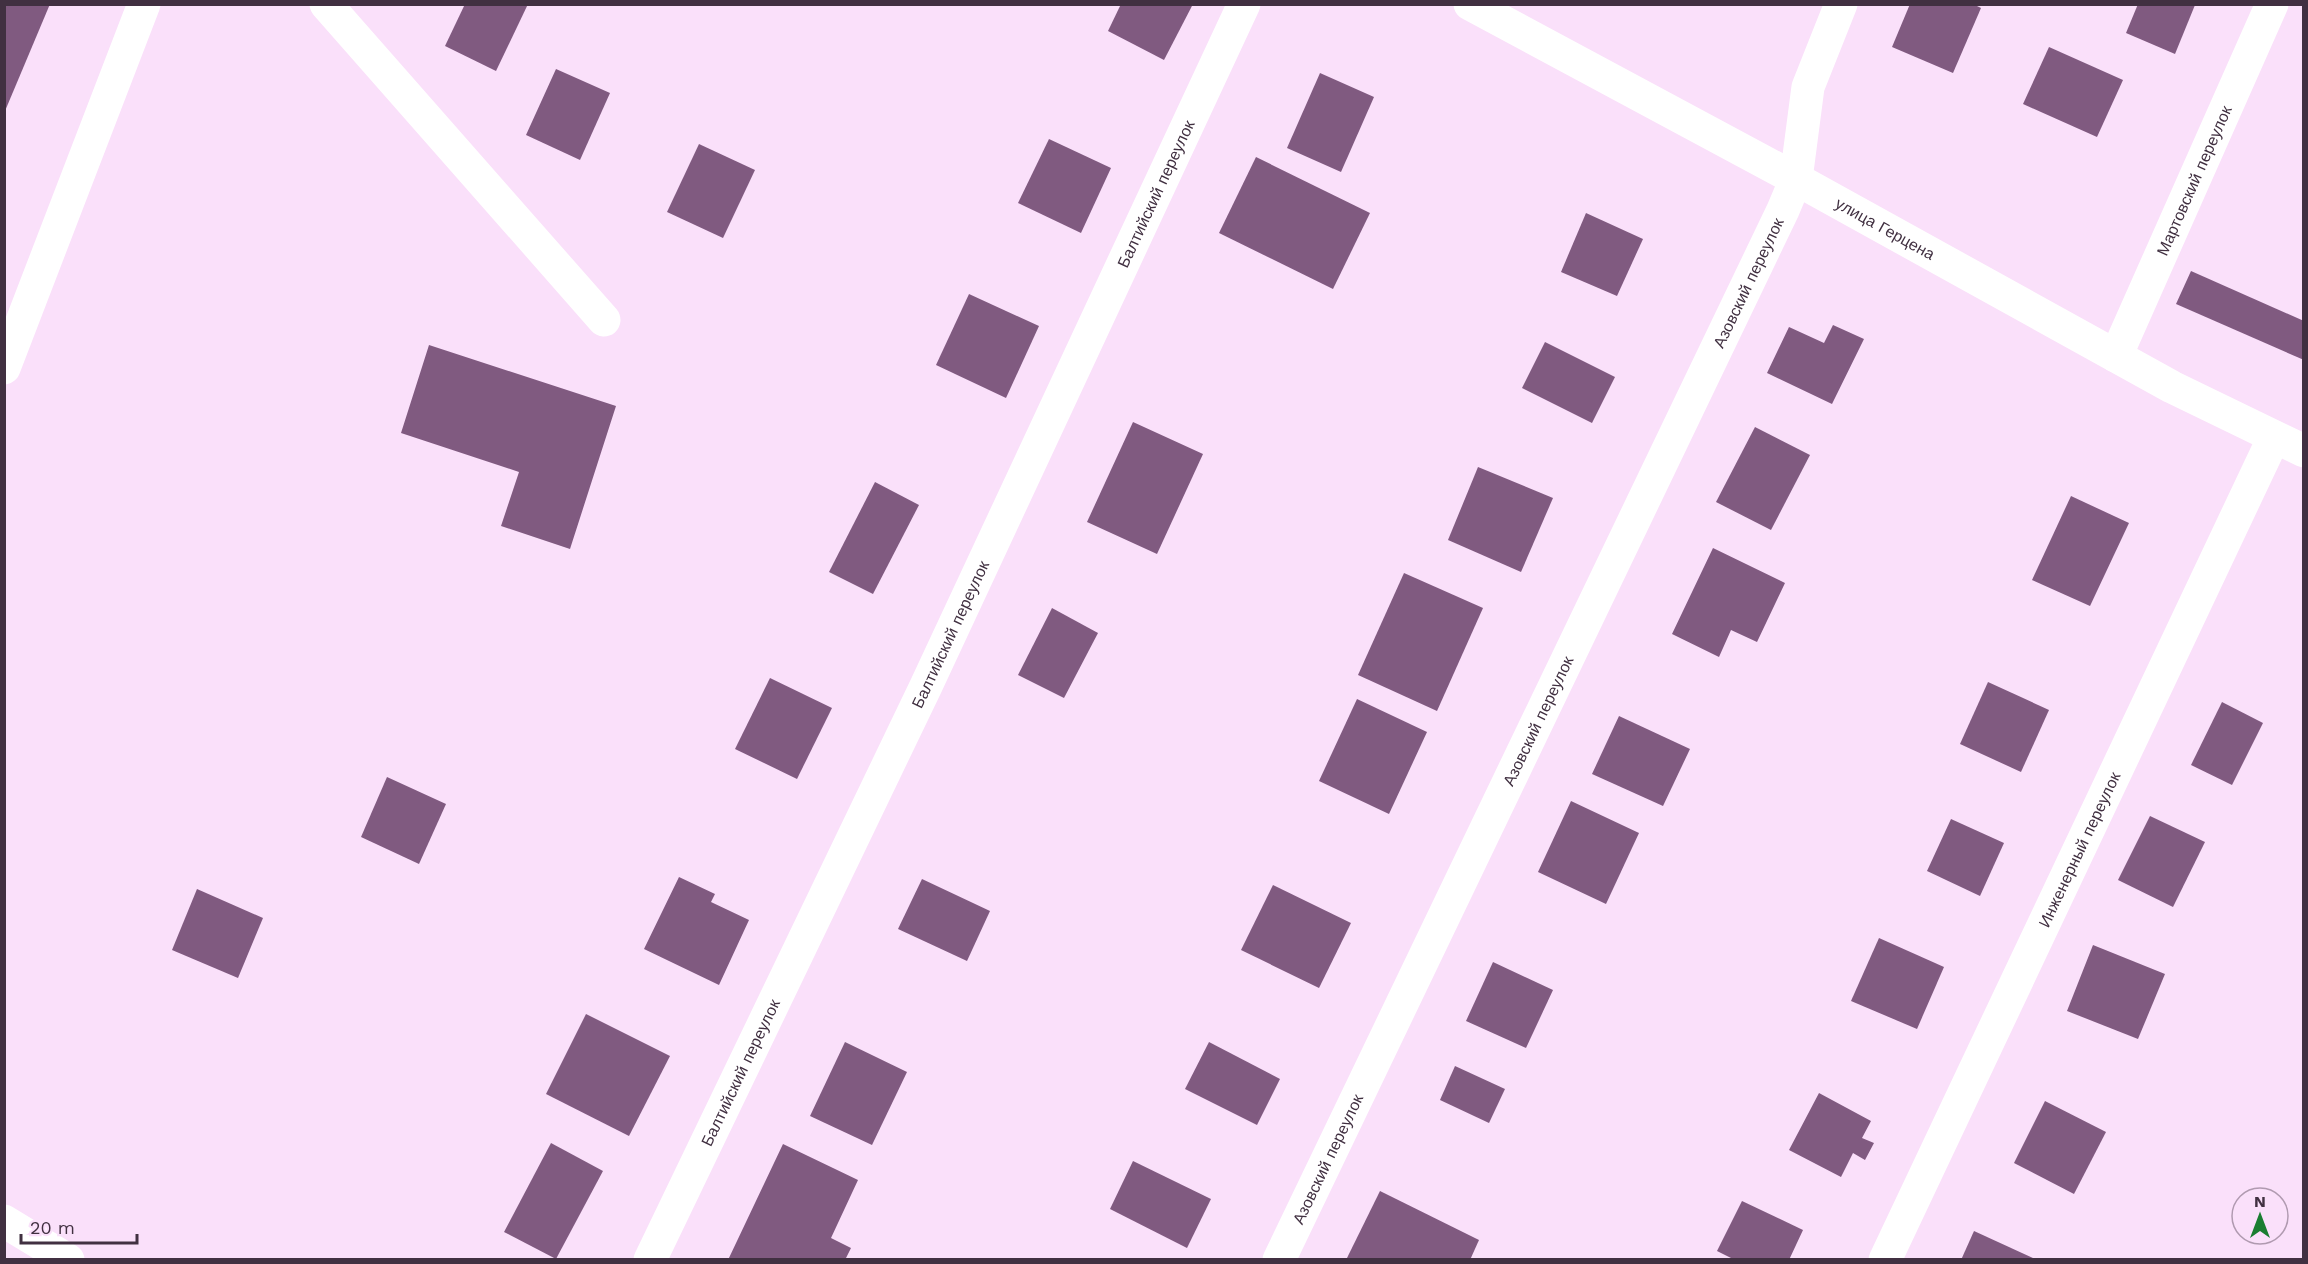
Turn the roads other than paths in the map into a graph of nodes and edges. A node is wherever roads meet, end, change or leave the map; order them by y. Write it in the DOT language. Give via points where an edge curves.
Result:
graph roads {
  1 [pos="144,4"];
  2 [pos="326,4"];
  3 [pos="1244,4"];
  4 [pos="1470,4"];
  5 [pos="1841,4"];
  6 [pos="2272,4"];
  7 [pos="1796,179"];
  8 [pos="604,320"];
  9 [pos="2116,356"];
  10 [pos="4,368"];
  11 [pos="2274,437"];
  12 [pos="2304,451"];
  13 [pos="4,1221"];
  14 [pos="68,1260"];
  15 [pos="650,1260"];
  16 [pos="1279,1260"];
  17 [pos="1884,1260"];
  1 -- 10 [label="street"];
  2 -- 8 [label="street"];
  3 -- 15 [label="street, Балтийский переулок" via="926,686"];
  4 -- 7 [label="street, улица Герцена"];
  5 -- 7 [label="street, Азовский переулок" via="1808,87"];
  6 -- 9 [label="street, Мартовский переулок"];
  7 -- 9 [label="street, улица Герцена"];
  7 -- 16 [label="street, Азовский переулок"];
  9 -- 11 [label="street, улица Герцена"];
  11 -- 12 [label="street, улица Герцена"];
  11 -- 17 [label="street, Инженерный переулок"];
  13 -- 14 [label="street"];
}
